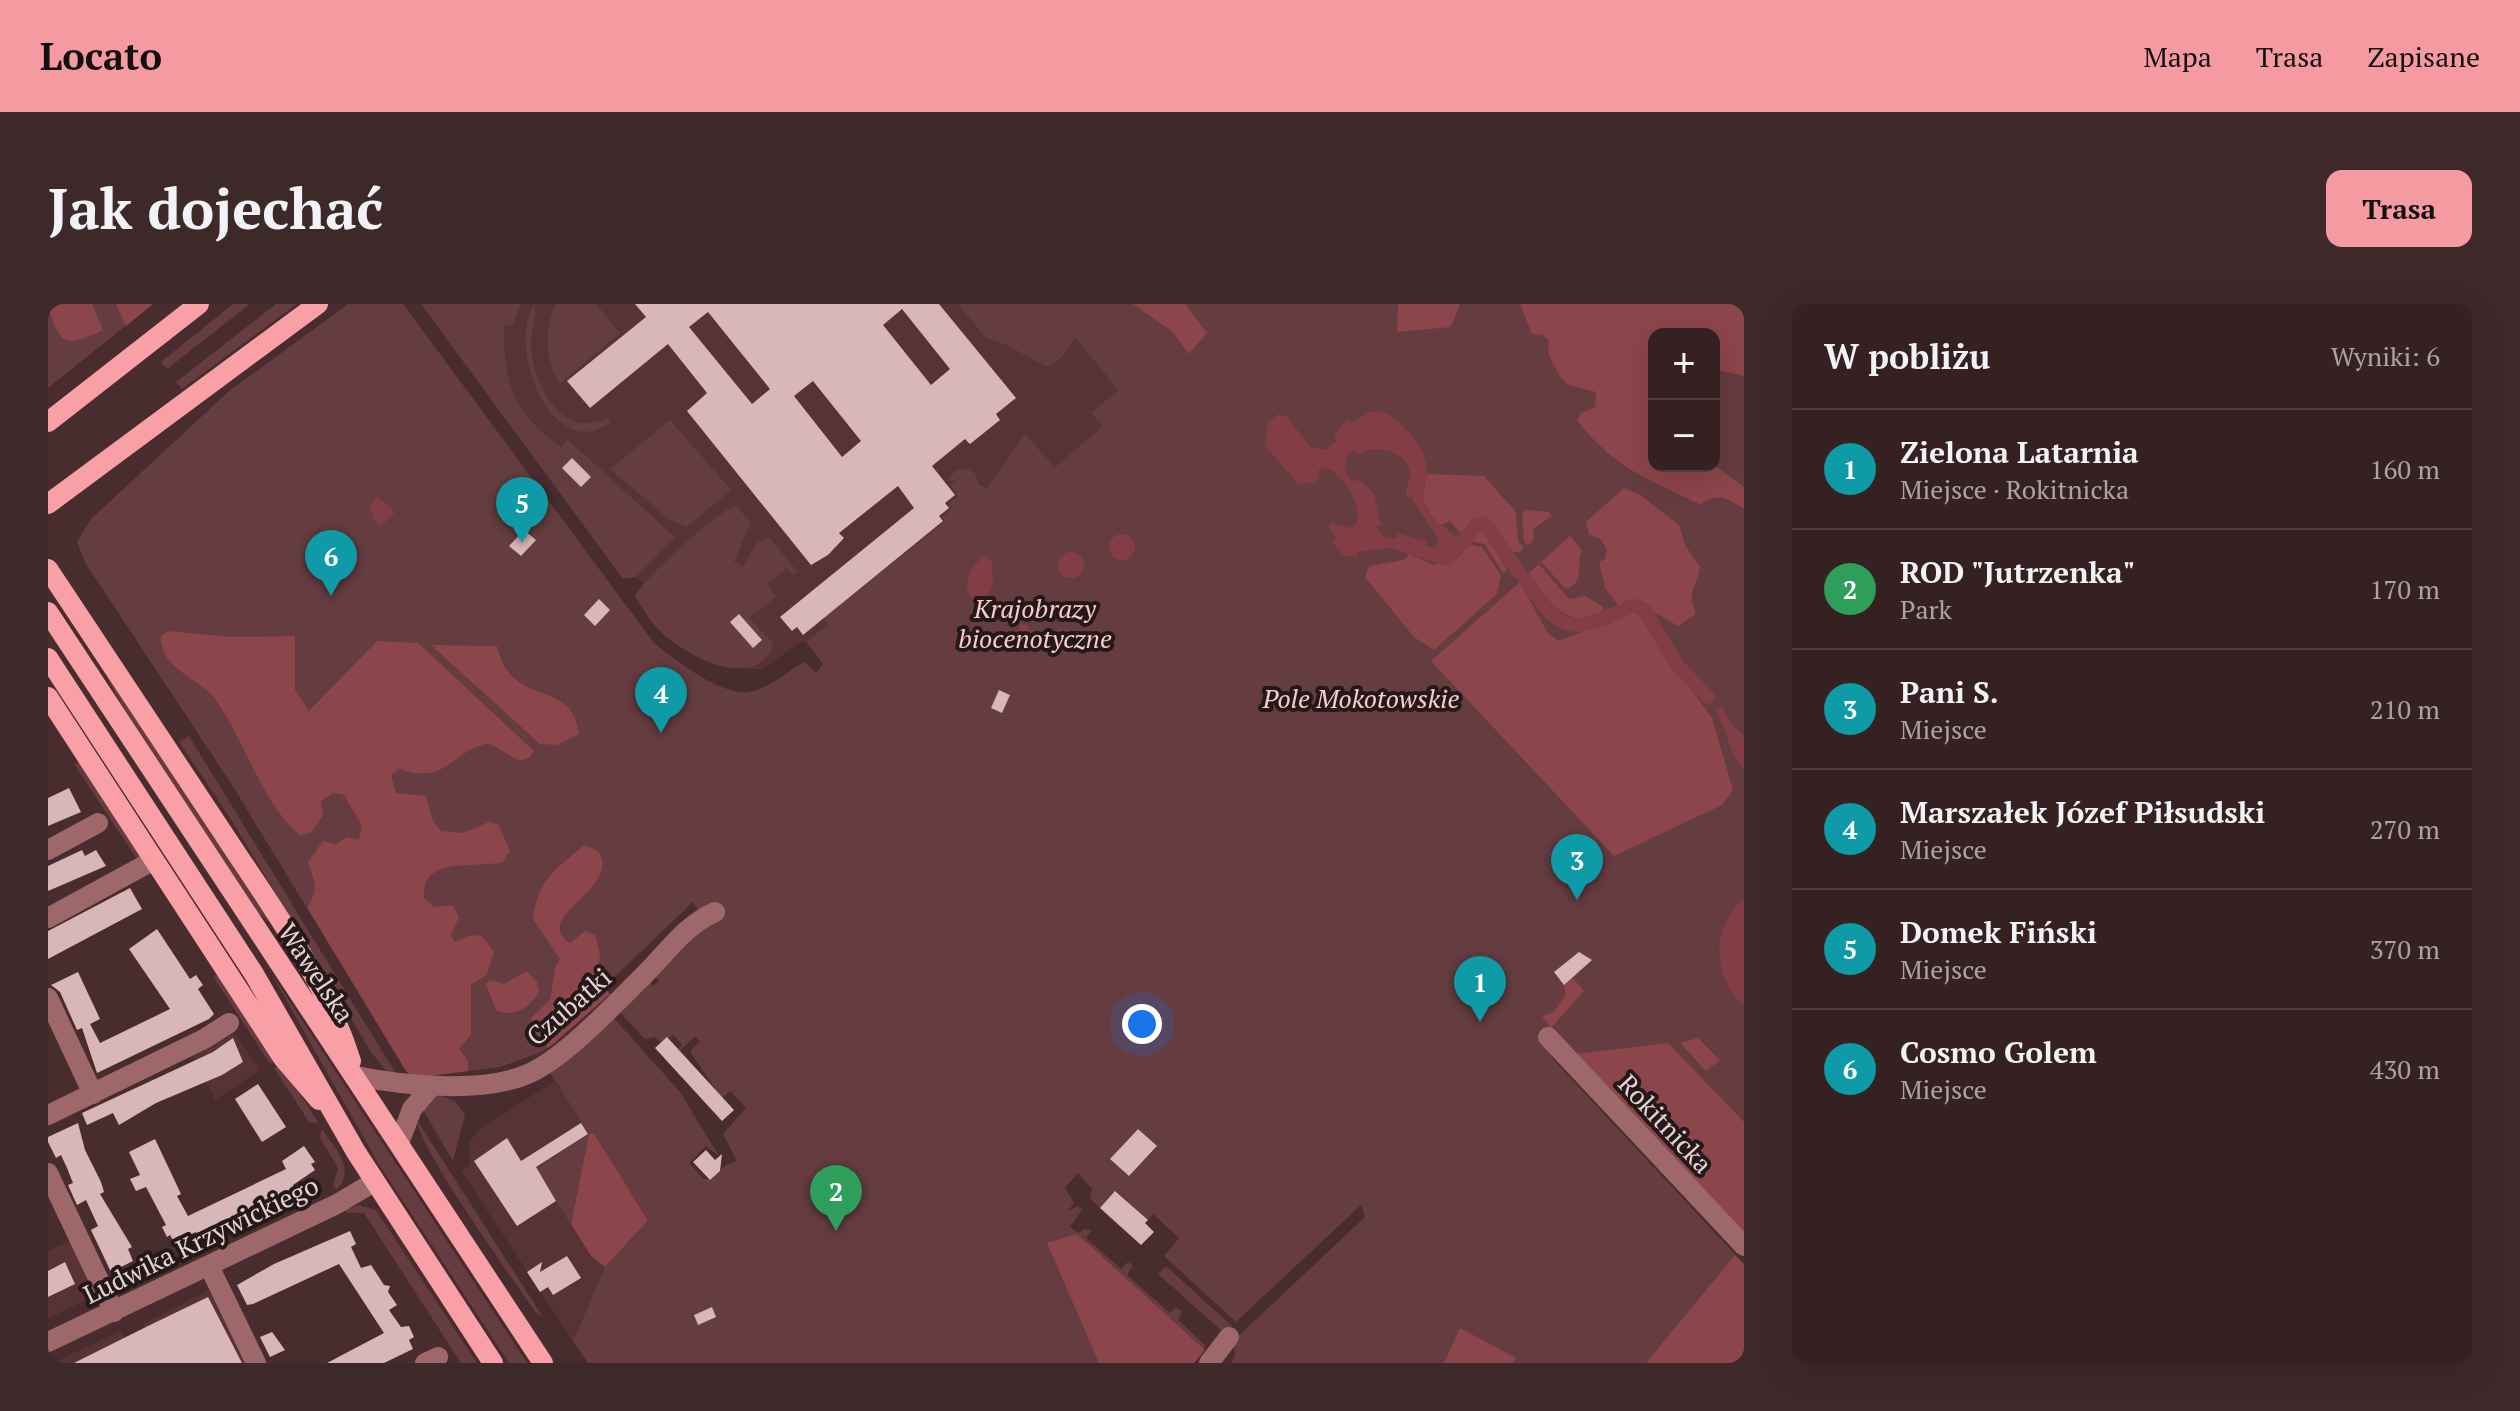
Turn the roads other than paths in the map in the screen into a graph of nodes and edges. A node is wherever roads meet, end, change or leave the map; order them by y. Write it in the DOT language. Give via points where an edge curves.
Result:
graph roads {
  1 [pos="199,304"];
  2 [pos="318,304"];
  3 [pos="52,419"];
  4 [pos="54,499"];
  5 [pos="48,521"];
  6 [pos="48,569"];
  7 [pos="48,612"];
  8 [pos="48,658"];
  9 [pos="48,697"];
  10 [pos="98,823"];
  11 [pos="48,850"];
  12 [pos="154,860"];
  13 [pos="715,912"];
  14 [pos="48,918"];
  15 [pos="48,998"];
  16 [pos="229,1023"];
  17 [pos="1548,1037"];
  18 [pos="356,1076"];
  19 [pos="430,1088"];
  20 [pos="93,1094"];
  21 [pos="48,1115"];
  22 [pos="336,1117"];
  23 [pos="399,1143"];
  24 [pos="48,1173"];
  25 [pos="374,1182"];
  26 [pos="1744,1246"];
  27 [pos="209,1266"];
  28 [pos="114,1312"];
  29 [pos="1229,1337"];
  30 [pos="48,1342"];
  31 [pos="256,1363"];
  32 [pos="493,1363"];
  33 [pos="543,1363"];
  34 [pos="1209,1363"];
  1 -- 3 [label="main road"];
  2 -- 4 [label="main road"];
  4 -- 5 [label="main road"];
  6 -- 18 [label="main road" via="292,940 342,1031"];
  7 -- 18 [label="main road, Wawelska"];
  8 -- 22 [label="main road, Wawelska" via="254,974"];
  9 -- 12 [label="main road"];
  10 -- 11 [label="street"];
  12 -- 14 [label="street"];
  12 -- 22 [label="main road" via="297,1077"];
  13 -- 19 [label="street, Czubatki" via="693,924 639,981 535,1071"];
  15 -- 20 [label="street"];
  16 -- 20 [label="street"];
  17 -- 26 [label="street, Rokitnicka"];
  18 -- 19 [label="street, Czubatki"];
  18 -- 23 [label="main road, Wawelska"];
  19 -- 23 [label="street" via="412,1109"];
  20 -- 21 [label="street"];
  22 -- 25 [label="main road, Wawelska"];
  23 -- 33 [label="main road, Wawelska"];
  24 -- 28 [label="street"];
  25 -- 27 [label="street, Ludwika Krzywickiego"];
  25 -- 32 [label="main road, Wawelska"];
  27 -- 28 [label="street, Ludwika Krzywickiego"];
  27 -- 31 [label="street"];
  28 -- 30 [label="street, Ludwika Krzywickiego"];
  29 -- 34 [label="street"];
}
